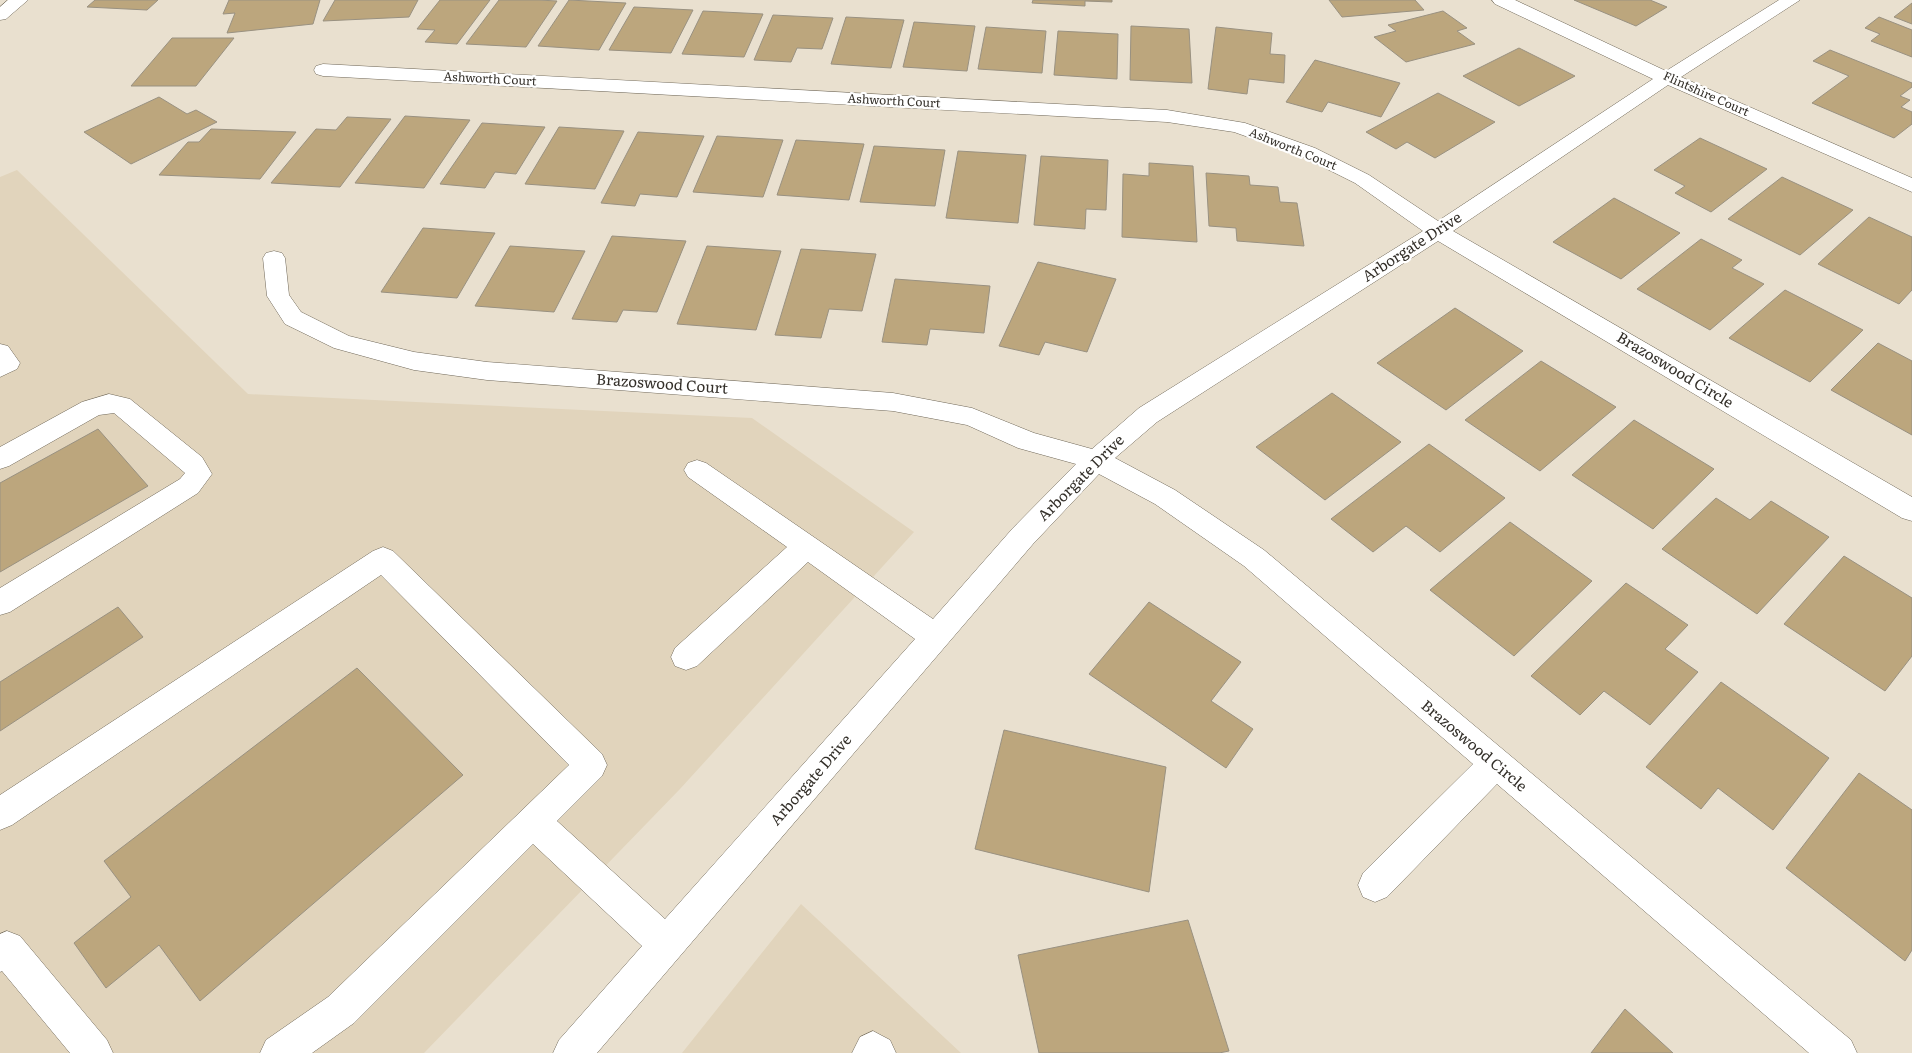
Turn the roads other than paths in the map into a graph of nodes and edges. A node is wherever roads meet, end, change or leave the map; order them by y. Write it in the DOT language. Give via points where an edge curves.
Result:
graph roads {
  1 [pos="19,0"];
  2 [pos="1501,0"];
  3 [pos="1791,0"];
  4 [pos="0,15"];
  5 [pos="323,70"];
  6 [pos="1667,78"];
  7 [pos="1912,186"];
  8 [pos="1438,230"];
  9 [pos="274,258"];
  10 [pos="0,459"];
  11 [pos="1096,460"];
  12 [pos="697,470"];
  13 [pos="1912,510"];
  14 [pos="806,547"];
  15 [pos="0,603"];
  16 [pos="936,637"];
  17 [pos="686,657"];
  18 [pos="1494,764"];
  19 [pos="0,814"];
  20 [pos="533,821"];
  21 [pos="1375,885"];
  22 [pos="667,946"];
  23 [pos="2,947"];
  24 [pos="94,1053"];
  25 [pos="279,1053"];
  26 [pos="572,1053"];
  27 [pos="871,1053"];
  28 [pos="876,1053"];
  29 [pos="1838,1053"];
  1 -- 4 [label="street"];
  2 -- 6 [label="street, Flintshire Court"];
  3 -- 6 [label="street, Arborgate Drive"];
  5 -- 8 [label="street, Ashworth Court" via="1167,116 1238,127 1308,152 1362,179"];
  6 -- 7 [label="street, Flintshire Court"];
  6 -- 8 [label="street, Arborgate Drive"];
  8 -- 11 [label="street, Arborgate Drive" via="1148,415"];
  8 -- 13 [label="street, Brazoswood Circle"];
  9 -- 11 [label="street, Brazoswood Court" via="278,296 293,318 342,342 414,361 487,371 893,402 972,417 1027,441"];
  10 -- 15 [label="street" via="91,408 109,403 121,405 193,464 199,474 189,486"];
  11 -- 16 [label="street, Arborgate Drive" via="1023,536"];
  11 -- 18 [label="street, Brazoswood Circle" via="1165,496 1254,558"];
  12 -- 14 [label="street"];
  14 -- 16 [label="street"];
  14 -- 17 [label="street"];
  16 -- 22 [label="street, Arborgate Drive"];
  18 -- 21 [label="street"];
  18 -- 29 [label="street, Brazoswood Circle"];
  19 -- 20 [label="street" via="382,559 591,765"];
  20 -- 22 [label="street"];
  20 -- 25 [label="street" via="341,1010"];
  22 -- 26 [label="street, Arborgate Drive"];
  23 -- 24 [label="street"];
  27 -- 28 [label="street" via="873,1050"];
}
